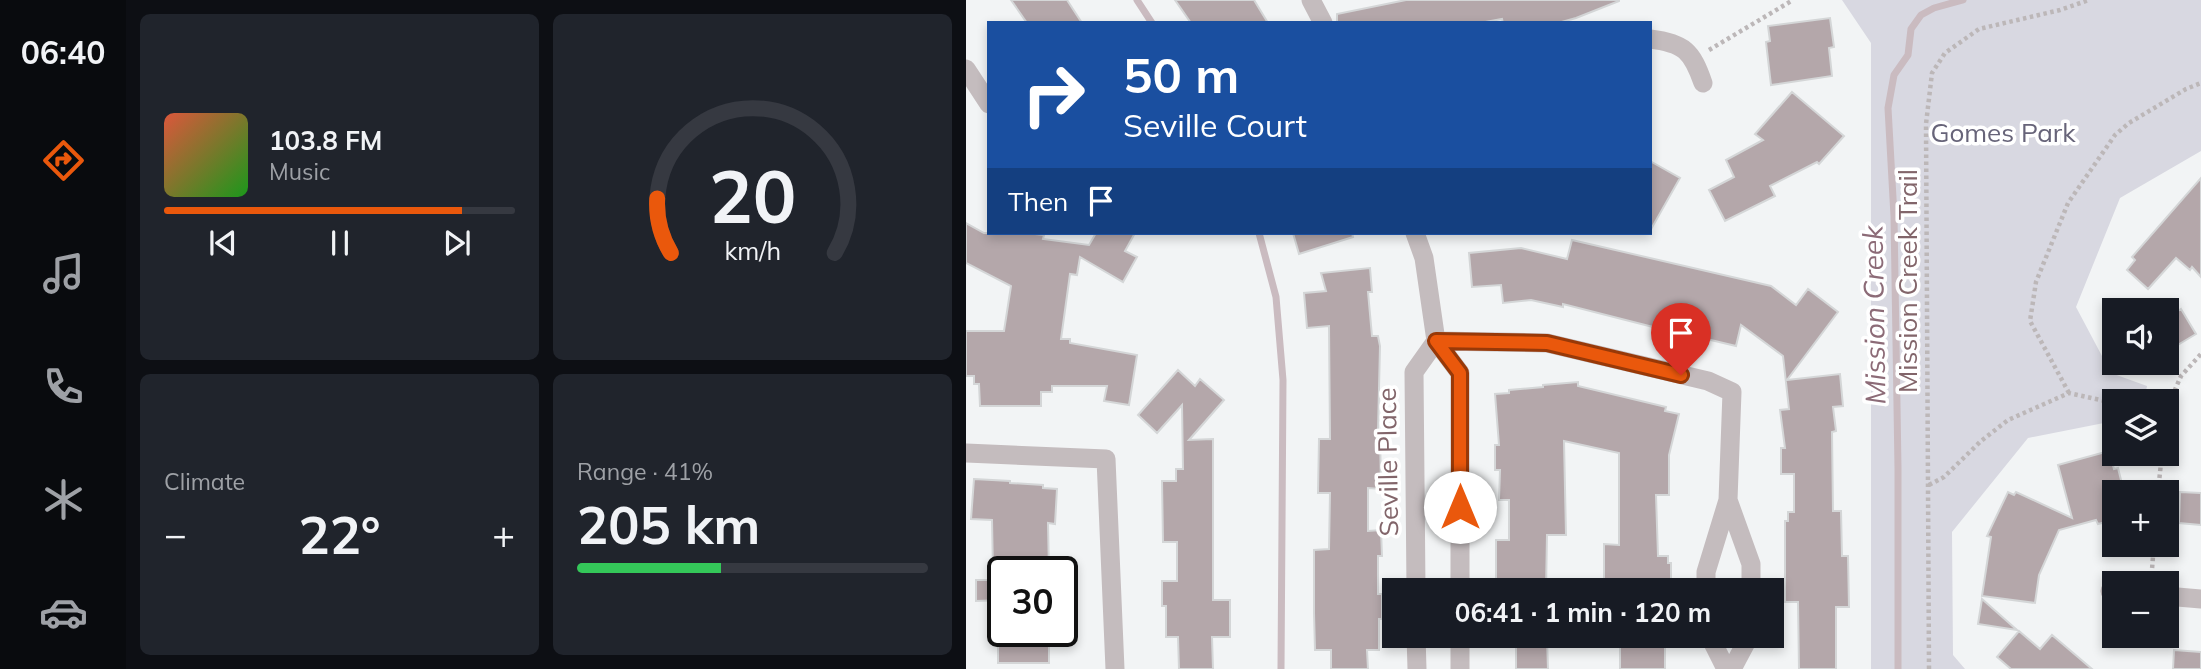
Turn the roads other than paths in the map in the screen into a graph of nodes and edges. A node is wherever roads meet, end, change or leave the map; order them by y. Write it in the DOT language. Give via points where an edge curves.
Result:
graph roads {
  1 [pos="1311,0"];
  2 [pos="1322,21"];
  3 [pos="1652,39"];
  4 [pos="966,69"];
  5 [pos="1703,83"];
  6 [pos="987,101"];
  7 [pos="1416,235"];
  8 [pos="1436,341"];
  9 [pos="966,453"];
  10 [pos="1728,500"];
  11 [pos="1416,578"];
  12 [pos="1460,578"];
  13 [pos="1706,578"];
  14 [pos="1751,578"];
  15 [pos="2179,597"];
  16 [pos="2201,598"];
  17 [pos="1416,648"];
  18 [pos="1460,648"];
  19 [pos="1716,648"];
  20 [pos="1743,648"];
  21 [pos="1115,669"];
  22 [pos="1417,669"];
  23 [pos="1460,669"];
  24 [pos="1727,669"];
  25 [pos="1732,669"];
  1 -- 2 [label="street"];
  3 -- 5 [label="street" via="1672,42 1695,58"];
  4 -- 6 [label="street"];
  7 -- 8 [label="street" via="1424,258"];
  8 -- 10 [label="street" via="1547,343 1708,382 1732,392"];
  8 -- 11 [label="street, Seville Place" via="1413,372"];
  8 -- 12 [label="street" via="1460,373"];
  9 -- 21 [label="street" via="1106,459"];
  10 -- 13 [label="street"];
  10 -- 14 [label="street" via="1751,564"];
  15 -- 16 [label="street"];
  17 -- 22 [label="street"];
  18 -- 23 [label="street"];
  19 -- 24 [label="street"];
  20 -- 25 [label="street"];
}
